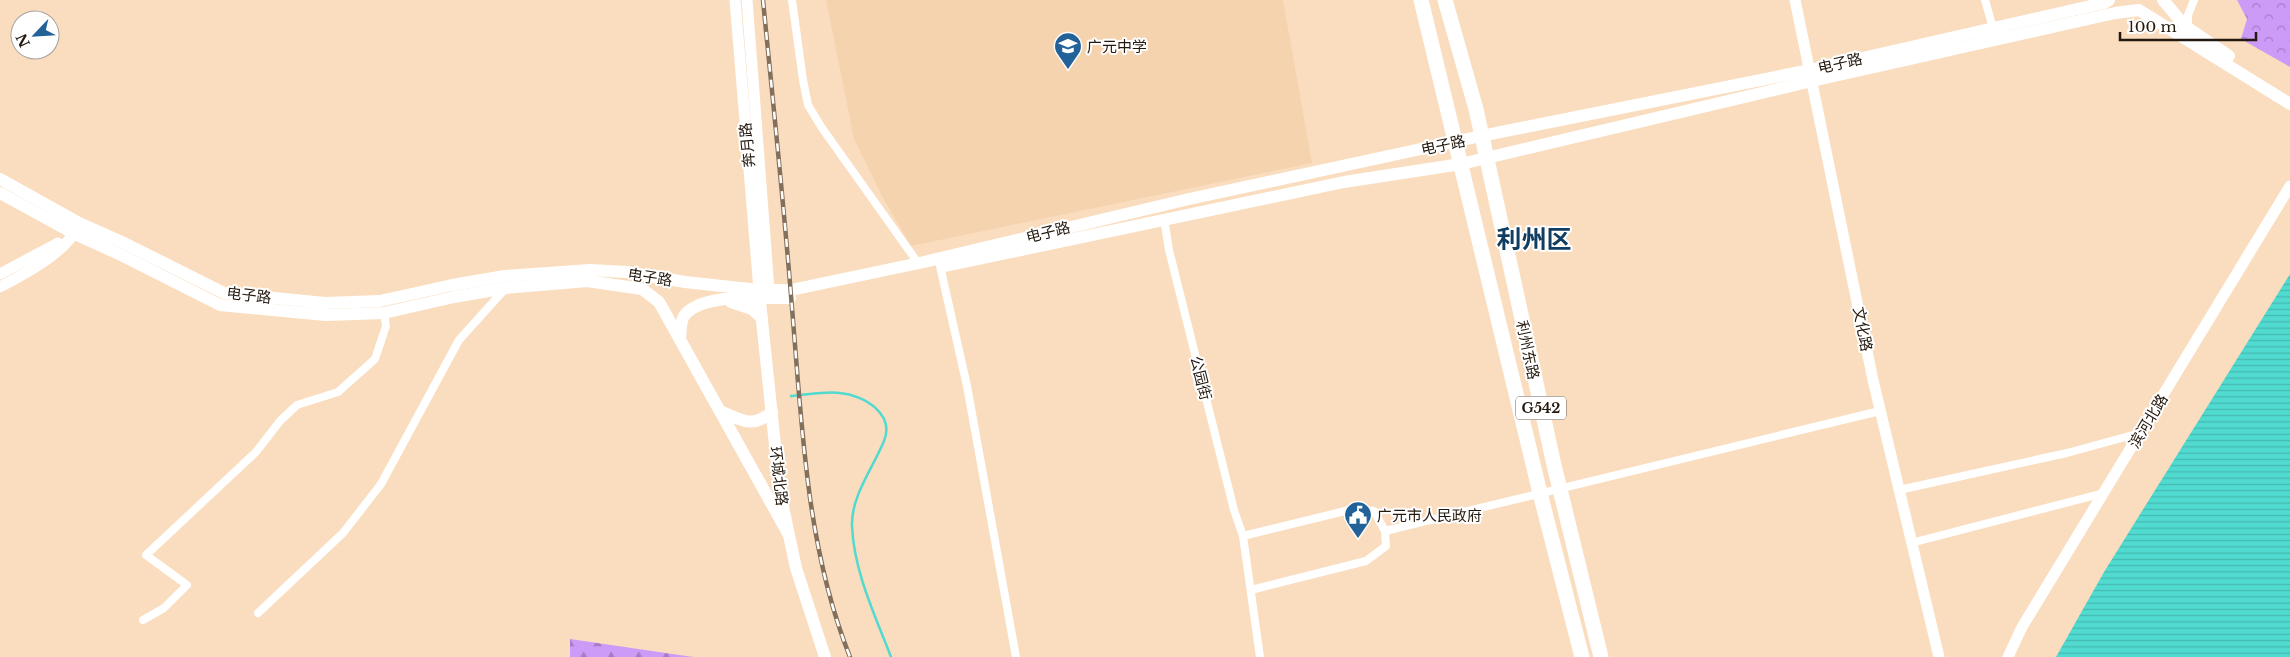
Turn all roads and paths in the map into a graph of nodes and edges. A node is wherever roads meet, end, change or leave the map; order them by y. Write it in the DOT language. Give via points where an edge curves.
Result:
graph roads {
  1 [pos="735,0"];
  2 [pos="748,0"];
  3 [pos="792,0"];
  4 [pos="1421,0"];
  5 [pos="1446,0"];
  6 [pos="1795,0"];
  7 [pos="1985,0"];
  8 [pos="2109,0"];
  9 [pos="2163,0"];
  10 [pos="2194,0"];
  11 [pos="2138,5"];
  12 [pos="2188,29"];
  13 [pos="1994,35"];
  14 [pos="2236,65"];
  15 [pos="1811,75"];
  16 [pos="2290,95"];
  17 [pos="2290,104"];
  18 [pos="1481,136"];
  19 [pos="1455,143"];
  20 [pos="1486,158"];
  21 [pos="1461,164"];
  22 [pos="0,179"];
  23 [pos="2290,186"];
  24 [pos="0,193"];
  25 [pos="1164,220"];
  26 [pos="77,229"];
  27 [pos="918,264"];
  28 [pos="940,266"];
  29 [pos="0,274"];
  30 [pos="0,287"];
  31 [pos="506,288"];
  32 [pos="763,293"];
  33 [pos="723,299"];
  34 [pos="384,313"];
  35 [pos="762,318"];
  36 [pos="680,339"];
  37 [pos="720,411"];
  38 [pos="1880,411"];
  39 [pos="772,412"];
  40 [pos="2141,433"];
  41 [pos="1560,488"];
  42 [pos="1899,490"];
  43 [pos="1540,493"];
  44 [pos="2104,493"];
  45 [pos="1385,531"];
  46 [pos="789,535"];
  47 [pos="1243,536"];
  48 [pos="1911,543"];
  49 [pos="1251,590"];
  50 [pos="258,613"];
  51 [pos="143,620"];
  52 [pos="825,657"];
  53 [pos="1016,657"];
  54 [pos="1260,657"];
  55 [pos="1582,657"];
  56 [pos="1601,657"];
  57 [pos="1939,657"];
  58 [pos="2008,657"];
  1 -- 32 [label="street, 奔月路"];
  2 -- 32 [label="street"];
  3 -- 27 [label="street" via="808,106"];
  4 -- 19 [label="highway, G542"];
  5 -- 18 [label="highway, G542"];
  6 -- 15 [label="street, 文化路"];
  7 -- 13 [label="street"];
  8 -- 13 [label="main road, 电子路"];
  9 -- 12 [label="main road"];
  10 -- 12 [label="street" via="2188,15"];
  11 -- 13 [label="main road, 电子路"];
  11 -- 14 [label="main road"];
  12 -- 14 [label="main road"];
  13 -- 15 [label="main road, 电子路"];
  14 -- 16 [label="main road"];
  14 -- 17 [label="main road"];
  15 -- 18 [label="main road, 电子路"];
  15 -- 20 [label="main road, 电子路"];
  15 -- 38 [label="street, 文化路"];
  18 -- 19 [label="main road, 电子路"];
  18 -- 20 [label="highway, G542"];
  19 -- 21 [label="highway, G542"];
  19 -- 27 [label="main road, 电子路" via="1181,201"];
  20 -- 21 [label="main road, 电子路"];
  20 -- 41 [label="highway, 利州东路 / G542"];
  21 -- 25 [label="main road, 电子路" via="1344,182"];
  21 -- 43 [label="highway, 利州东路 / G542"];
  22 -- 26 [label="main road, 电子路"];
  23 -- 40 [label="street, 滨河北路"];
  24 -- 26 [label="main road, 电子路"];
  25 -- 28 [label="main road, 电子路"];
  25 -- 47 [label="street, 公园街"];
  26 -- 29 [label="street"];
  26 -- 30 [label="street" via="40,265"];
  26 -- 32 [label="main road, 电子路" via="124,243 224,294 325,303 380,301 505,276 590,270 626,272"];
  26 -- 34 [label="main road, 电子路" via="220,305 326,316"];
  27 -- 32 [label="main road, 电子路"];
  28 -- 32 [label="main road, 电子路" via="792,298"];
  28 -- 53 [label="street" via="967,386"];
  31 -- 34 [label="main road, 电子路"];
  31 -- 36 [label="main road, 电子路" via="587,281 642,289 659,302"];
  31 -- 50 [label="street" via="459,340 381,484 343,533"];
  32 -- 33 [label="main road"];
  32 -- 35 [label="main road, 环城北路"];
  33 -- 35 [label="main road" via="752,310"];
  33 -- 36 [label="main road" via="692,308 683,318"];
  34 -- 51 [label="street" via="386,326 375,359 338,392 297,405 256,452 146,555 186,585 164,608"];
  35 -- 39 [label="main road, 环城北路"];
  36 -- 37 [label="main road, 电子路"];
  37 -- 39 [label="main road" via="747,422 761,421"];
  37 -- 46 [label="main road, 电子路"];
  38 -- 41 [label="street"];
  38 -- 42 [label="street, 文化路"];
  39 -- 46 [label="main road, 环城北路" via="780,493"];
  40 -- 42 [label="street" via="2067,453"];
  40 -- 44 [label="street, 滨河北路"];
  41 -- 43 [label="street"];
  41 -- 56 [label="highway, 利州东路 / G542"];
  42 -- 48 [label="street, 文化路"];
  43 -- 45 [label="street"];
  43 -- 55 [label="highway, 利州东路 / G542"];
  44 -- 48 [label="street"];
  44 -- 58 [label="street, 滨河北路" via="2022,627"];
  45 -- 47 [label="street" via="1374,512 1353,509"];
  45 -- 49 [label="street" via="1386,546 1366,562"];
  46 -- 52 [label="main road, 环城北路" via="796,568"];
  47 -- 49 [label="street, 公园街"];
  48 -- 57 [label="street, 文化路"];
  49 -- 54 [label="street"];
}
